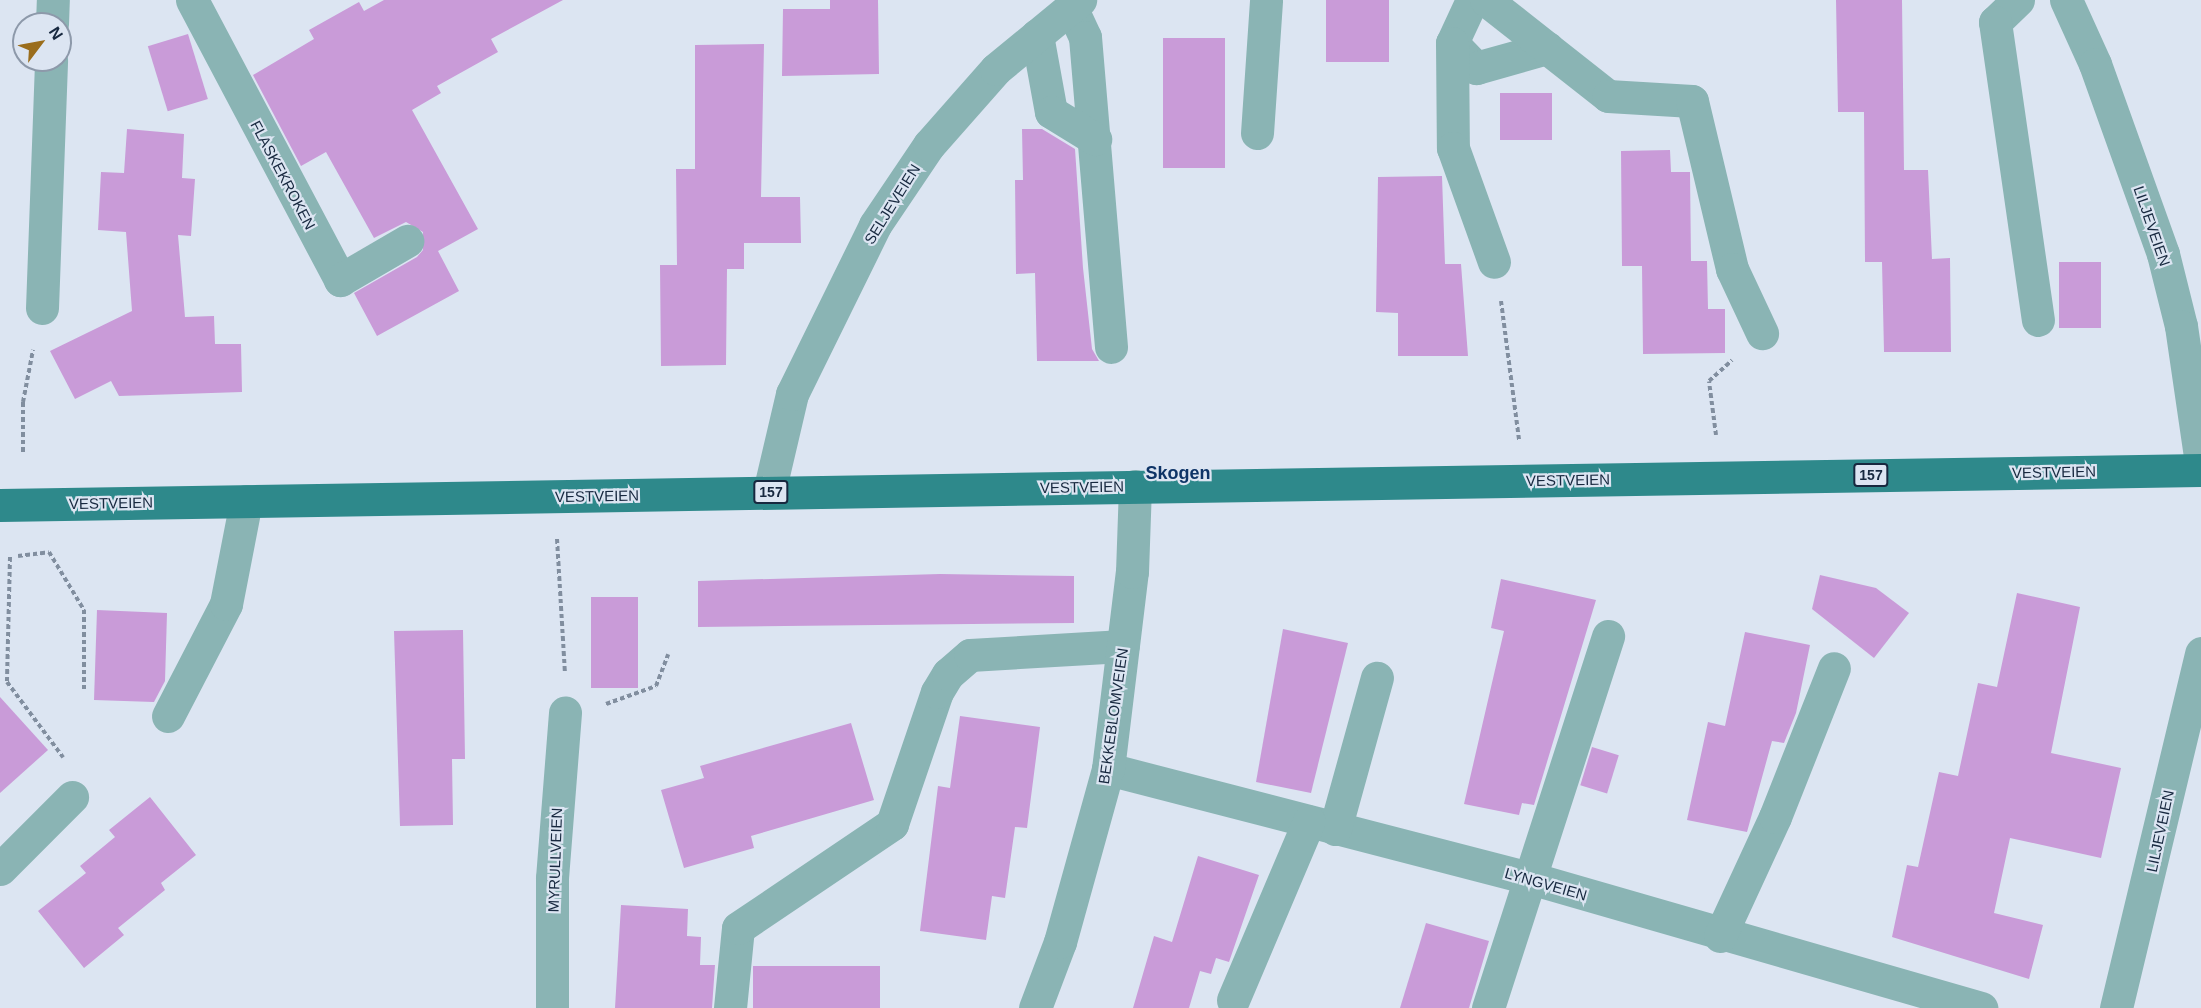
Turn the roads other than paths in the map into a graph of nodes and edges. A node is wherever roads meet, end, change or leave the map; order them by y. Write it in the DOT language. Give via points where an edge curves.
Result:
graph roads {
  1 [pos="39,0"];
  2 [pos="53,0"];
  3 [pos="192,0"];
  4 [pos="1266,0"];
  5 [pos="1472,0"];
  6 [pos="1486,0"];
  7 [pos="2018,0"];
  8 [pos="2066,0"];
  9 [pos="1076,3"];
  10 [pos="1037,35"];
  11 [pos="1452,43"];
  12 [pos="1547,48"];
  13 [pos="51,72"];
  14 [pos="1257,133"];
  15 [pos="1095,139"];
  16 [pos="407,241"];
  17 [pos="1494,262"];
  18 [pos="42,308"];
  19 [pos="2038,320"];
  20 [pos="1762,333"];
  21 [pos="1111,347"];
  22 [pos="2201,462"];
  23 [pos="2201,470"];
  24 [pos="1135,486"];
  25 [pos="769,492"];
  26 [pos="246,501"];
  27 [pos="0,505"];
  28 [pos="1608,636"];
  29 [pos="1123,646"];
  30 [pos="2201,653"];
  31 [pos="1833,668"];
  32 [pos="1377,678"];
  33 [pos="565,713"];
  34 [pos="168,716"];
  35 [pos="1108,769"];
  36 [pos="72,797"];
  37 [pos="1322,825"];
  38 [pos="0,868"];
  39 [pos="1527,877"];
  40 [pos="1719,936"];
  41 [pos="1233,999"];
  42 [pos="552,1008"];
  43 [pos="730,1008"];
  44 [pos="1035,1008"];
  45 [pos="1488,1008"];
  46 [pos="1982,1008"];
  47 [pos="2116,1008"];
  1 -- 2 [label="street"];
  3 -- 16 [label="street, FLASKEKROKEN" via="340,280"];
  4 -- 14 [label="street"];
  5 -- 11 [label="street"];
  6 -- 12 [label="street"];
  7 -- 19 [label="street" via="1995,22"];
  8 -- 22 [label="street, LILJEVEIEN" via="2095,63 2163,254 2181,326"];
  9 -- 10 [label="street, SELJEVEIEN"];
  9 -- 15 [label="street" via="1085,37"];
  10 -- 15 [label="street" via="1051,112"];
  10 -- 25 [label="street, SELJEVEIEN" via="996,69 929,145 875,225 792,394"];
  11 -- 12 [label="street" via="1476,68"];
  11 -- 17 [label="street" via="1453,148"];
  12 -- 20 [label="street" via="1608,96 1692,101 1732,269"];
  13 -- 18 [label="street"];
  15 -- 21 [label="street"];
  23 -- 24 [label="main road, VESTVEIEN / 157"];
  24 -- 25 [label="main road, VESTVEIEN / 157"];
  24 -- 29 [label="street, BEKKEBLOMVEIEN"];
  25 -- 26 [label="main road, VESTVEIEN / 157"];
  26 -- 27 [label="main road, VESTVEIEN / 157"];
  26 -- 34 [label="street" via="226,604"];
  28 -- 39 [label="street"];
  29 -- 35 [label="street, BEKKEBLOMVEIEN"];
  29 -- 43 [label="street" via="970,655 948,674 937,692 892,824 738,928"];
  30 -- 47 [label="street, LILJEVEIEN"];
  31 -- 40 [label="street" via="1775,818"];
  32 -- 37 [label="street"];
  33 -- 42 [label="street, MYRULLVEIEN" via="552,878"];
  35 -- 37 [label="street, LYNGVEIEN"];
  35 -- 44 [label="street, BEKKEBLOMVEIEN" via="1060,942"];
  36 -- 38 [label="street"];
  37 -- 39 [label="street, LYNGVEIEN"];
  37 -- 41 [label="street"];
  39 -- 40 [label="street, LYNGVEIEN"];
  39 -- 45 [label="street"];
  40 -- 46 [label="street, LYNGVEIEN"];
}
